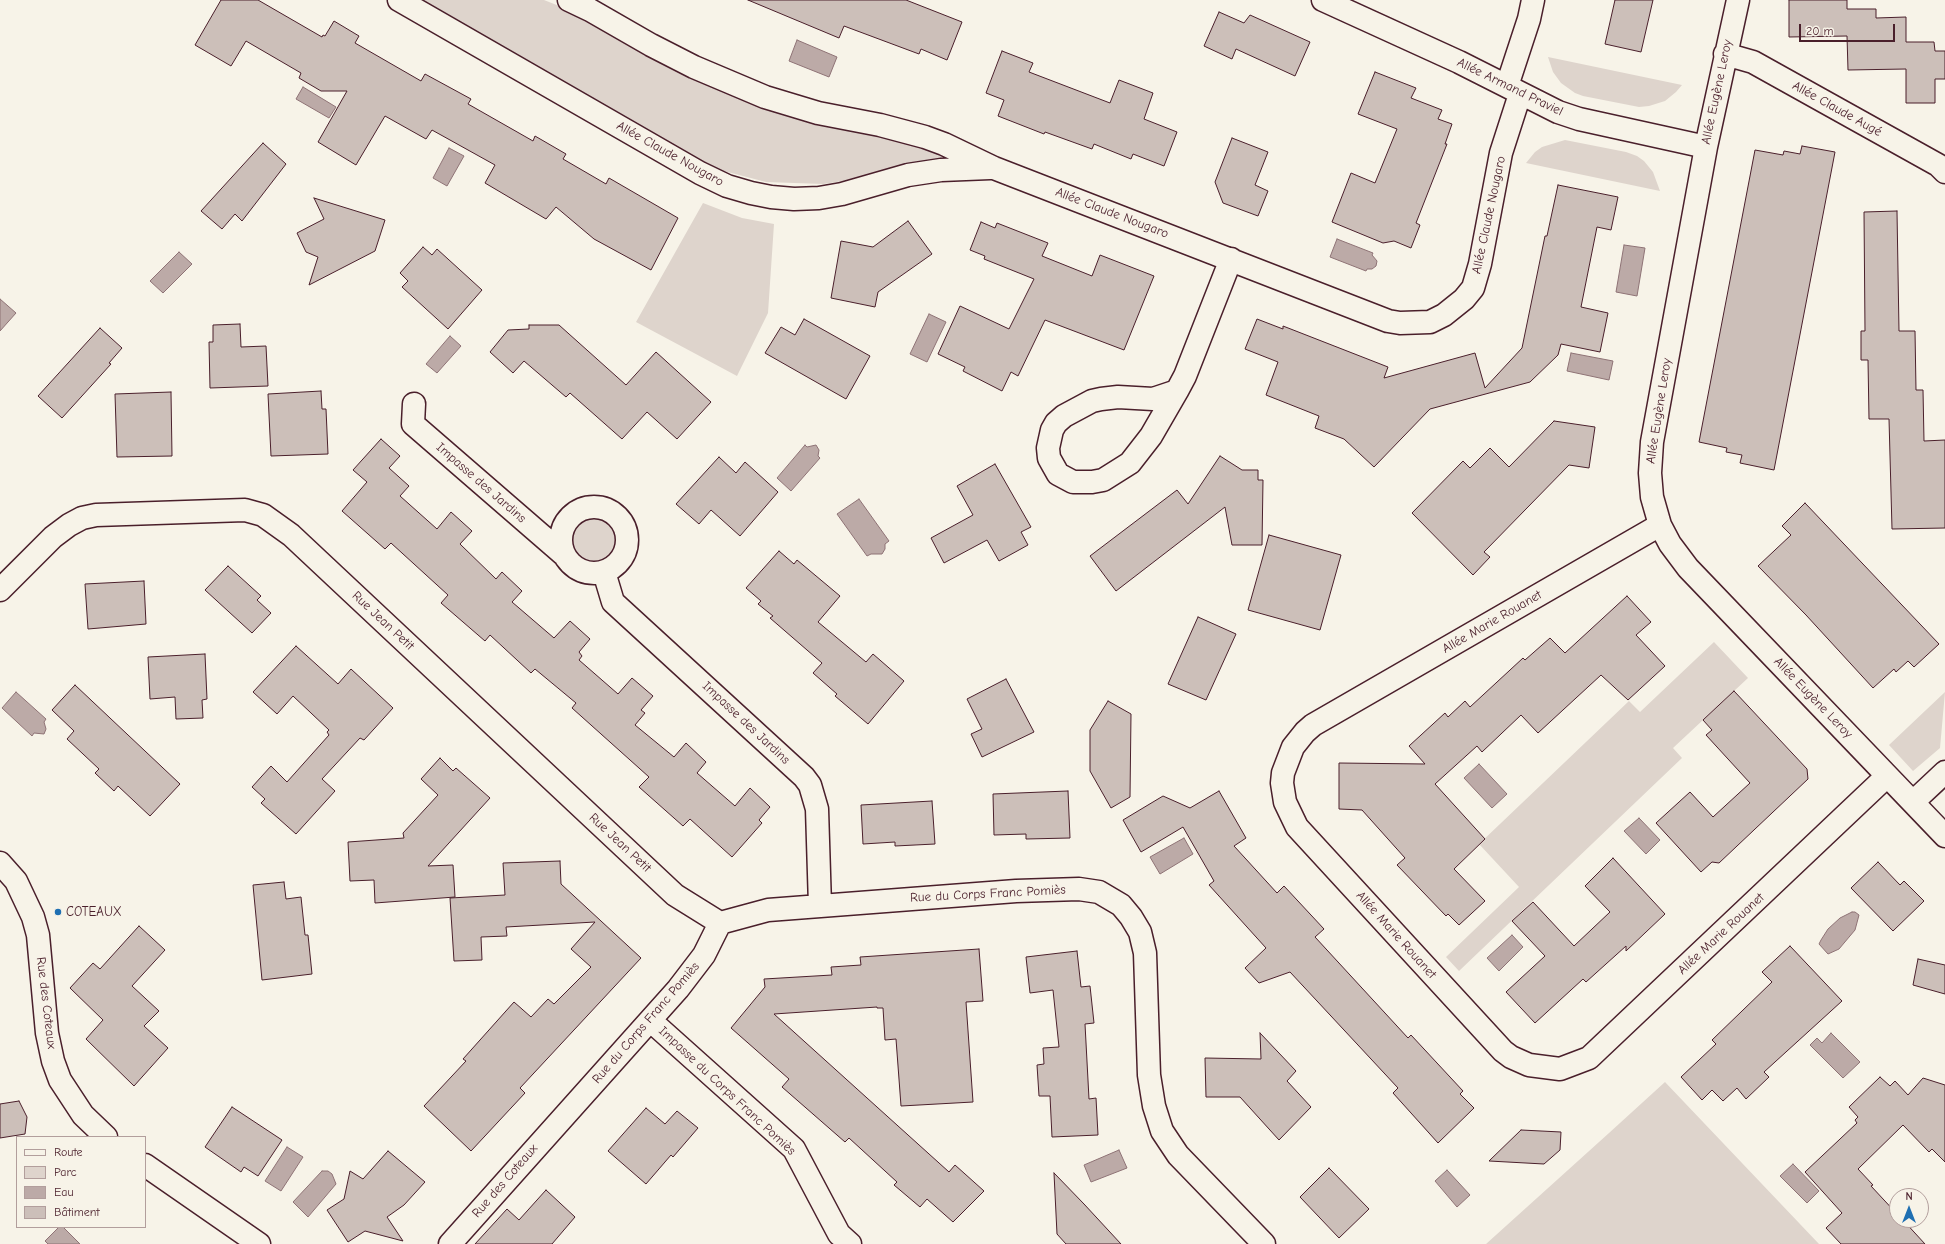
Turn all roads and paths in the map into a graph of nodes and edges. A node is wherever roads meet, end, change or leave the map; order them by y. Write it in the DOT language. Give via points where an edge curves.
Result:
graph roads {
  1 [pos="399,0"];
  2 [pos="569,0"];
  3 [pos="1323,0"];
  4 [pos="1533,0"];
  5 [pos="1738,0"];
  6 [pos="1725,54"];
  7 [pos="1514,90"];
  8 [pos="1706,147"];
  9 [pos="994,168"];
  10 [pos="1945,172"];
  11 [pos="1231,258"];
  12 [pos="1177,391"];
  13 [pos="414,404"];
  14 [pos="1660,525"];
  15 [pos="563,554"];
  16 [pos="604,572"];
  17 [pos="0,590"];
  18 [pos="1945,772"];
  19 [pos="1887,776"];
  20 [pos="1913,802"];
  21 [pos="1945,836"];
  22 [pos="0,863"];
  23 [pos="820,906"];
  24 [pos="720,923"];
  25 [pos="651,1021"];
  26 [pos="560,1119"];
  27 [pos="105,1136"];
  28 [pos="146,1166"];
  29 [pos="259,1244"];
  30 [pos="450,1244"];
  31 [pos="850,1244"];
  32 [pos="1264,1244"];
  1 -- 9 [label="street, Allée Claude Nougaro" via="700,174 726,186 779,198 819,198 908,175 948,169"];
  2 -- 9 [label="street, Allée Claude Nougaro" via="694,67 765,96 818,112 925,137"];
  3 -- 7 [label="street, Allée Armand Praviel" via="1453,59"];
  4 -- 7 [label="street, Allée Claude Nougaro"];
  5 -- 6 [label="street, Allée Eugène Leroy"];
  6 -- 8 [label="street, Allée Eugène Leroy"];
  6 -- 10 [label="street, Allée Claude Augé" via="1753,62"];
  7 -- 8 [label="street, Allée Armand Praviel" via="1558,112 1579,119"];
  7 -- 11 [label="street, Allée Claude Nougaro" via="1473,288 1444,315 1430,322 1415,324 1388,320"];
  8 -- 14 [label="street, Allée Eugène Leroy" via="1652,442 1652,497"];
  9 -- 11 [label="street, Allée Claude Nougaro"];
  11 -- 12 [label="street"];
  12 -- 12 [label="street" via="1153,399 1101,399 1064,416 1052,430 1048,448 1049,458 1058,474 1073,482 1092,482 1104,480 1130,463 1151,436"];
  13 -- 15 [label="street, Impasse des Jardins" via="413,424"];
  14 -- 19 [label="street, Allée Eugène Leroy" via="1688,568"];
  14 -- 19 [label="street, Allée Marie Rouanet" via="1313,725 1293,747 1283,773 1285,802 1297,827 1503,1052 1529,1065 1560,1069 1589,1058"];
  15 -- 16 [label="street, Impasse des Jardins" via="572,566 584,572"];
  15 -- 16 [label="street" via="560,544 561,530 568,518 578,510 604,508 616,514 624,524 628,537 626,550 620,562"];
  16 -- 23 [label="street, Impasse des Jardins" via="613,602 810,785 817,809"];
  17 -- 24 [label="street, Rue Jean Petit" via="53,537 82,518 96,515 245,510 263,515 291,535 675,895"];
  18 -- 20 [label="street"];
  19 -- 20 [label="street, Allée Eugène Leroy"];
  20 -- 21 [label="street, Allée Eugène Leroy"];
  22 -- 27 [label="street, Rue des Coteaux" via="16,881 33,917 38,935 47,1033 60,1080 83,1115"];
  23 -- 24 [label="street, Rue du Corps Franc Pomiès" via="768,910"];
  23 -- 32 [label="street, Rue du Corps Franc Pomiès" via="1079,889 1099,892 1121,905 1136,924 1143,939 1149,1075 1154,1106 1162,1131 1178,1155"];
  24 -- 25 [label="street, Rue du Corps Franc Pomiès" via="704,955"];
  25 -- 26 [label="street, Rue du Corps Franc Pomiès"];
  25 -- 31 [label="street, Impasse du Corps Franc Pomiès" via="794,1149 839,1234"];
  26 -- 30 [label="street, Rue des Coteaux"];
  28 -- 29 [label="street"];
}
